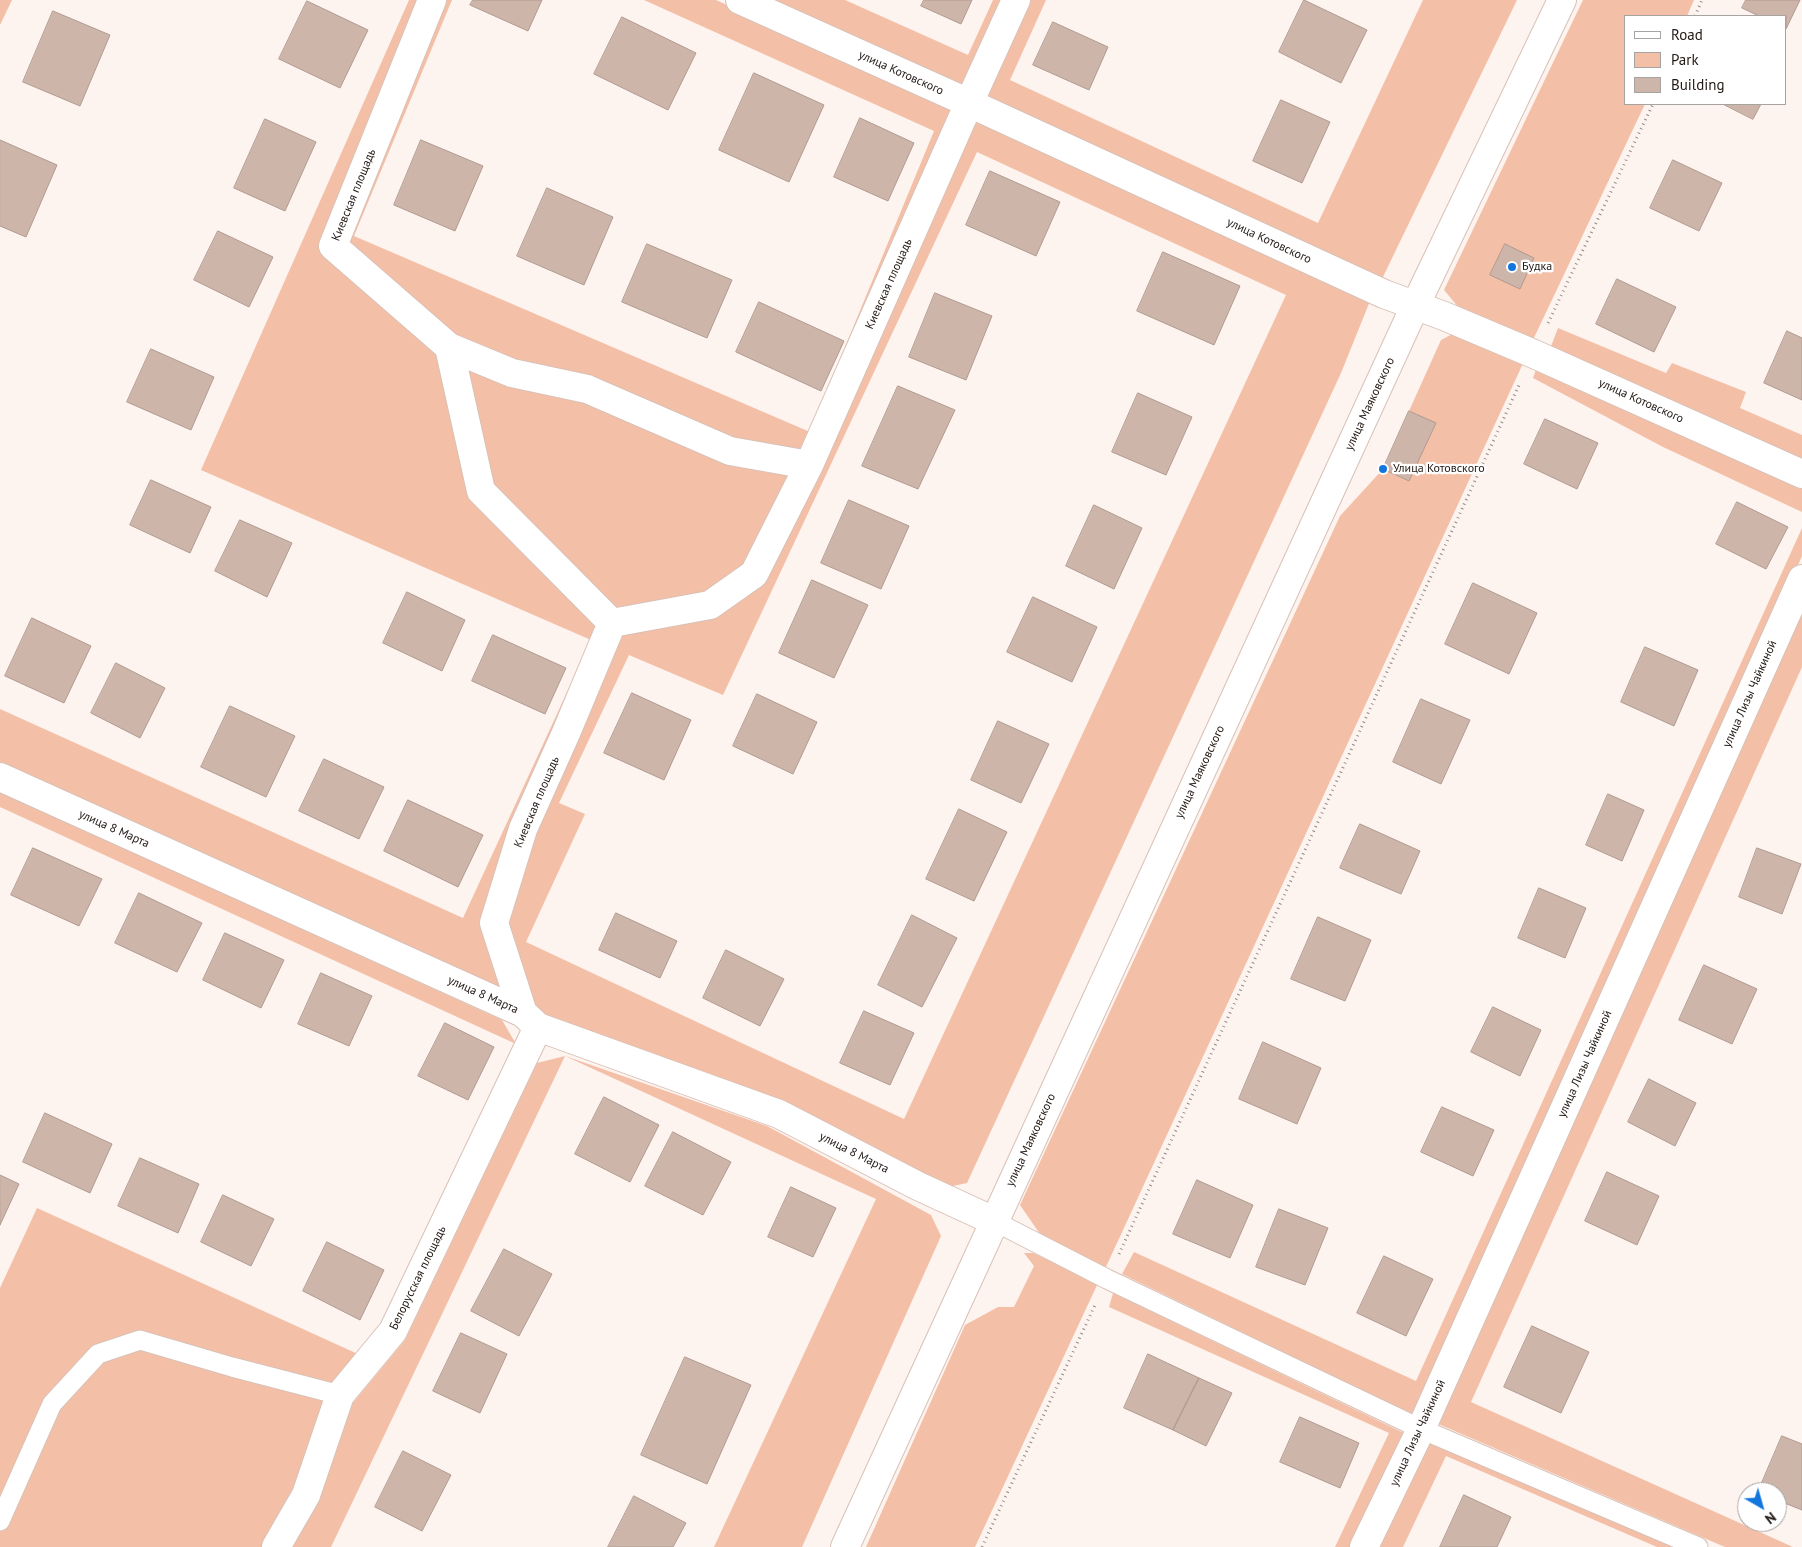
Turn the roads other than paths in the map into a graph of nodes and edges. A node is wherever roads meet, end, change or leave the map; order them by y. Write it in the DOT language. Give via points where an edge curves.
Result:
graph roads {
  1 [pos="432,0"];
  2 [pos="740,0"];
  3 [pos="1016,0"];
  4 [pos="1562,0"];
  5 [pos="969,103"];
  6 [pos="1415,306"];
  7 [pos="450,347"];
  8 [pos="809,465"];
  9 [pos="1802,474"];
  10 [pos="1802,579"];
  11 [pos="612,623"];
  12 [pos="0,777"];
  13 [pos="531,1020"];
  14 [pos="994,1221"];
  15 [pos="340,1395"];
  16 [pos="1421,1429"];
  17 [pos="0,1521"];
  18 [pos="276,1547"];
  19 [pos="845,1547"];
  20 [pos="1364,1547"];
  21 [pos="1698,1547"];
  1 -- 7 [label="street, Киевская площадь" via="333,246"];
  2 -- 5 [label="street, улица Котовского"];
  3 -- 5 [label="street, Киевская площадь"];
  4 -- 6 [label="street, улица Маяковского"];
  5 -- 6 [label="street, улица Котовского"];
  5 -- 8 [label="street, Киевская площадь"];
  6 -- 9 [label="street, улица Котовского" via="1534,354"];
  6 -- 14 [label="street, улица Маяковского"];
  7 -- 8 [label="street, Киевская площадь" via="512,373 587,389 730,451"];
  7 -- 11 [label="street" via="481,490"];
  8 -- 11 [label="street, Киевская площадь" via="754,574 710,606"];
  10 -- 16 [label="street, улица Лизы Чайкиной"];
  11 -- 13 [label="street, Киевская площадь" via="523,829 494,923"];
  12 -- 13 [label="street, улица 8 Марта"];
  13 -- 14 [label="street, улица 8 Марта" via="779,1114 918,1186"];
  13 -- 15 [label="street, Белорусская площадь" via="393,1331"];
  14 -- 16 [label="lane" via="1107,1279"];
  14 -- 19 [label="street, улица Маяковского"];
  15 -- 17 [label="lane" via="140,1340 98,1354 52,1404"];
  15 -- 18 [label="street, Белорусская площадь" via="306,1495"];
  16 -- 20 [label="street, улица Лизы Чайкиной"];
  16 -- 21 [label="lane"];
}
